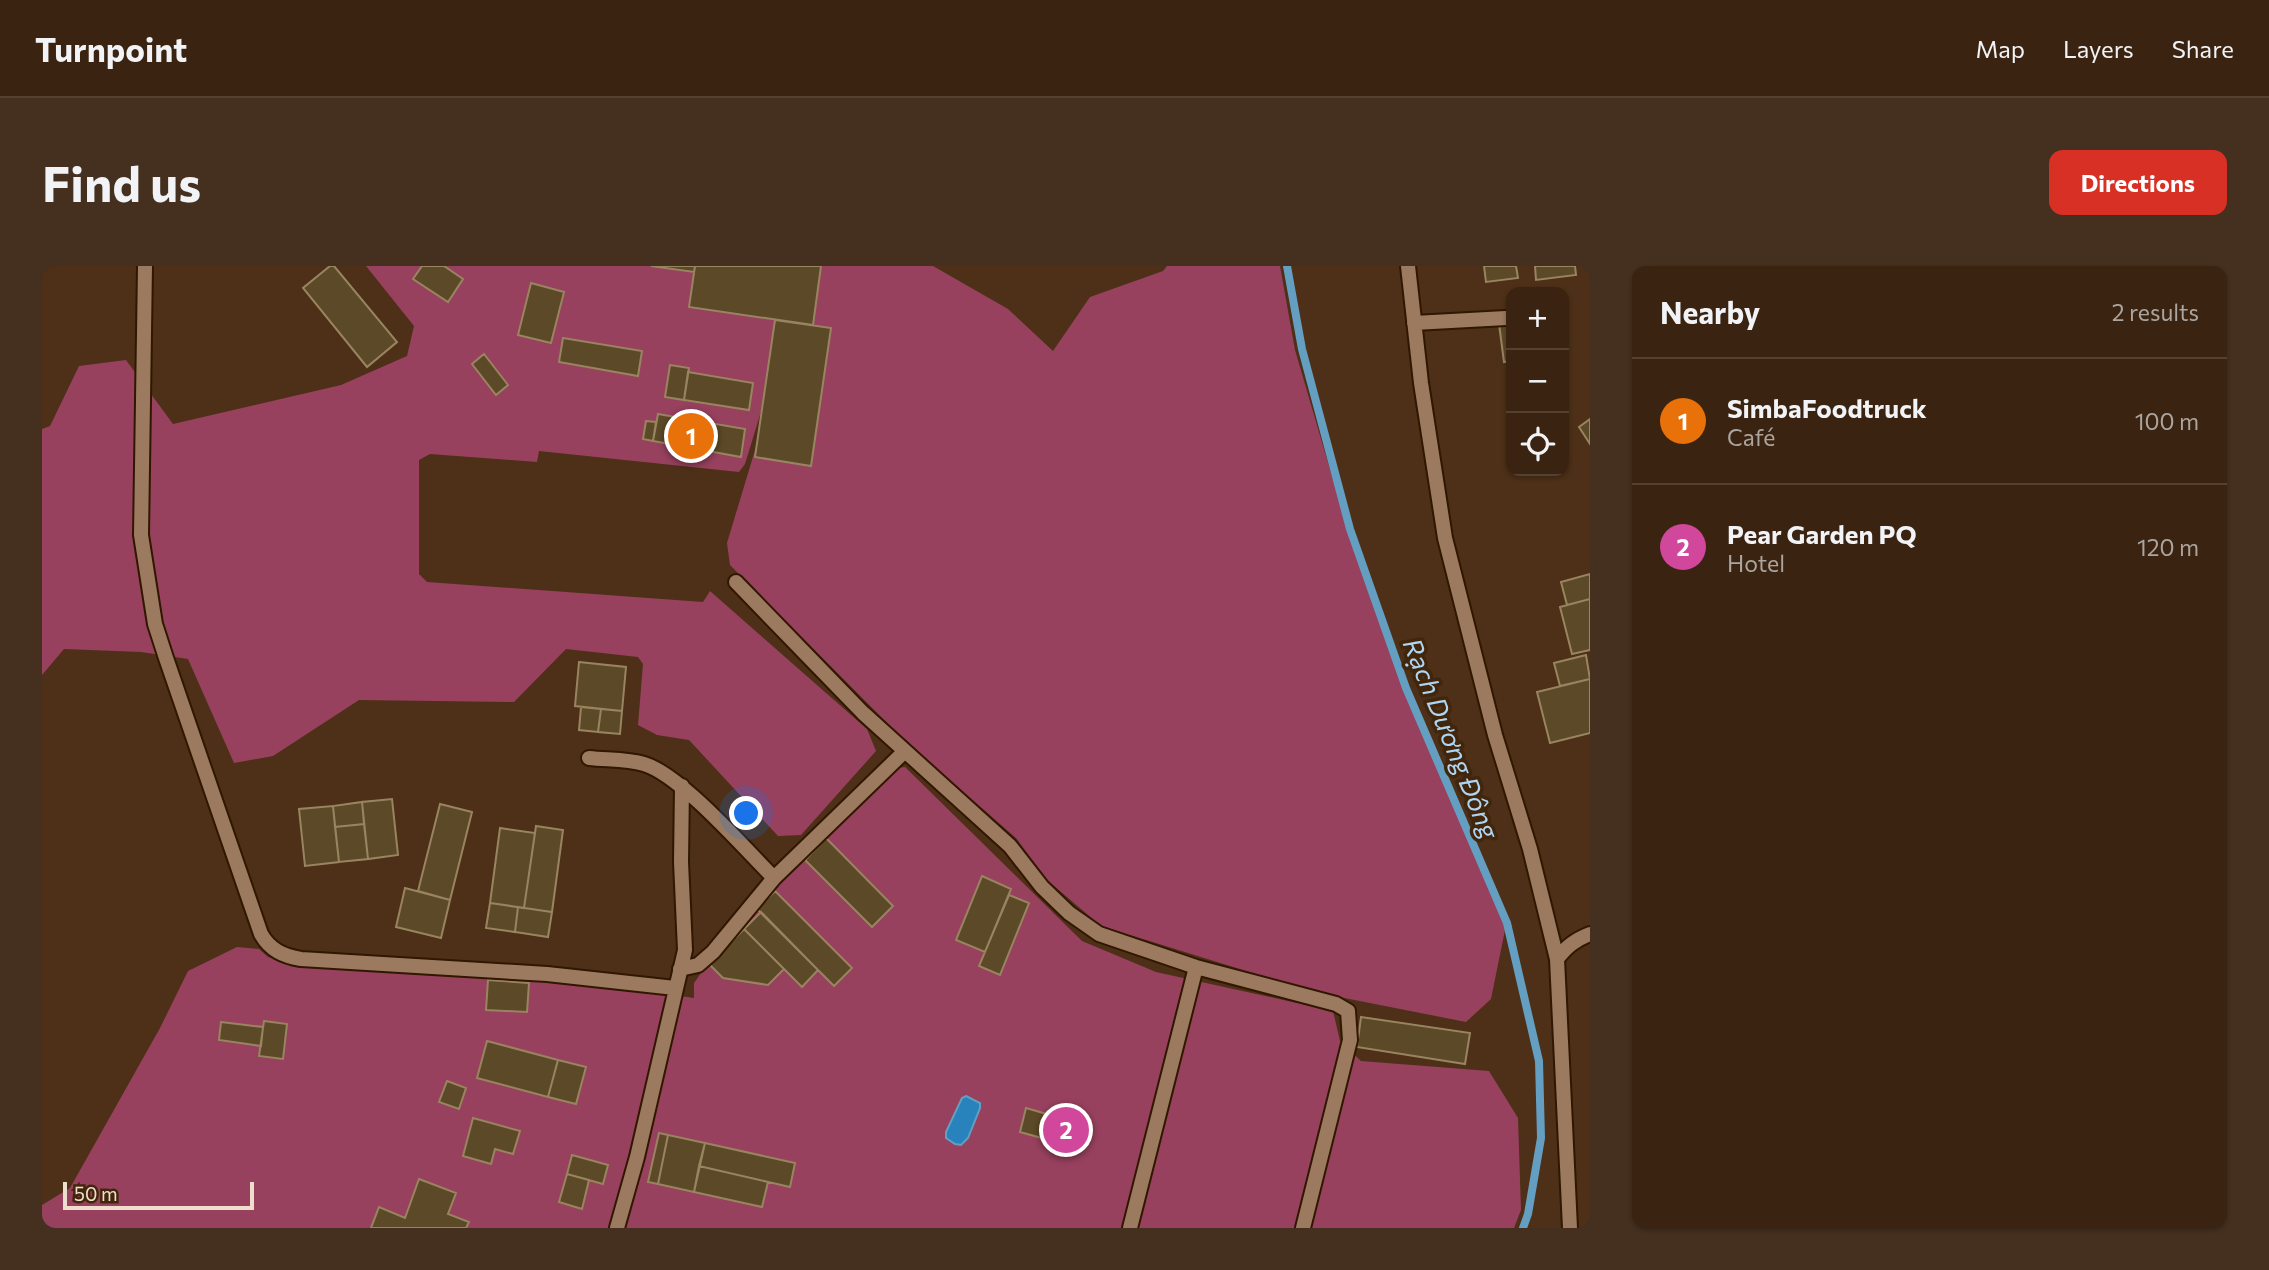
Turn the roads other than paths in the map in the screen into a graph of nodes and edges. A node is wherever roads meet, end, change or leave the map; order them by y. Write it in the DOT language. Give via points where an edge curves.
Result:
graph roads {
  1 [pos="145,266"];
  2 [pos="1408,266"];
  3 [pos="1506,317"];
  4 [pos="1414,323"];
  5 [pos="736,582"];
  6 [pos="905,751"];
  7 [pos="589,758"];
  8 [pos="682,786"];
  9 [pos="774,878"];
  10 [pos="1590,934"];
  11 [pos="1557,960"];
  12 [pos="1196,967"];
  13 [pos="680,969"];
  14 [pos="675,988"];
  15 [pos="617,1228"];
  16 [pos="1130,1228"];
  17 [pos="1303,1228"];
  18 [pos="1570,1228"];
  1 -- 14 [label="street" via="141,535 147,585 159,636 269,948 302,959 547,974"];
  2 -- 4 [label="street"];
  3 -- 4 [label="street"];
  4 -- 11 [label="street" via="1445,538"];
  5 -- 6 [label="street"];
  6 -- 9 [label="street"];
  6 -- 12 [label="street" via="1010,846 1069,913 1099,934"];
  7 -- 8 [label="street" via="643,764"];
  8 -- 9 [label="street"];
  8 -- 13 [label="street" via="685,950"];
  9 -- 13 [label="street" via="713,951 698,965"];
  10 -- 11 [label="street" via="1576,939"];
  11 -- 18 [label="street"];
  12 -- 16 [label="street"];
  12 -- 17 [label="street" via="1348,1011 1350,1040"];
  13 -- 14 [label="street"];
  14 -- 15 [label="street"];
}
